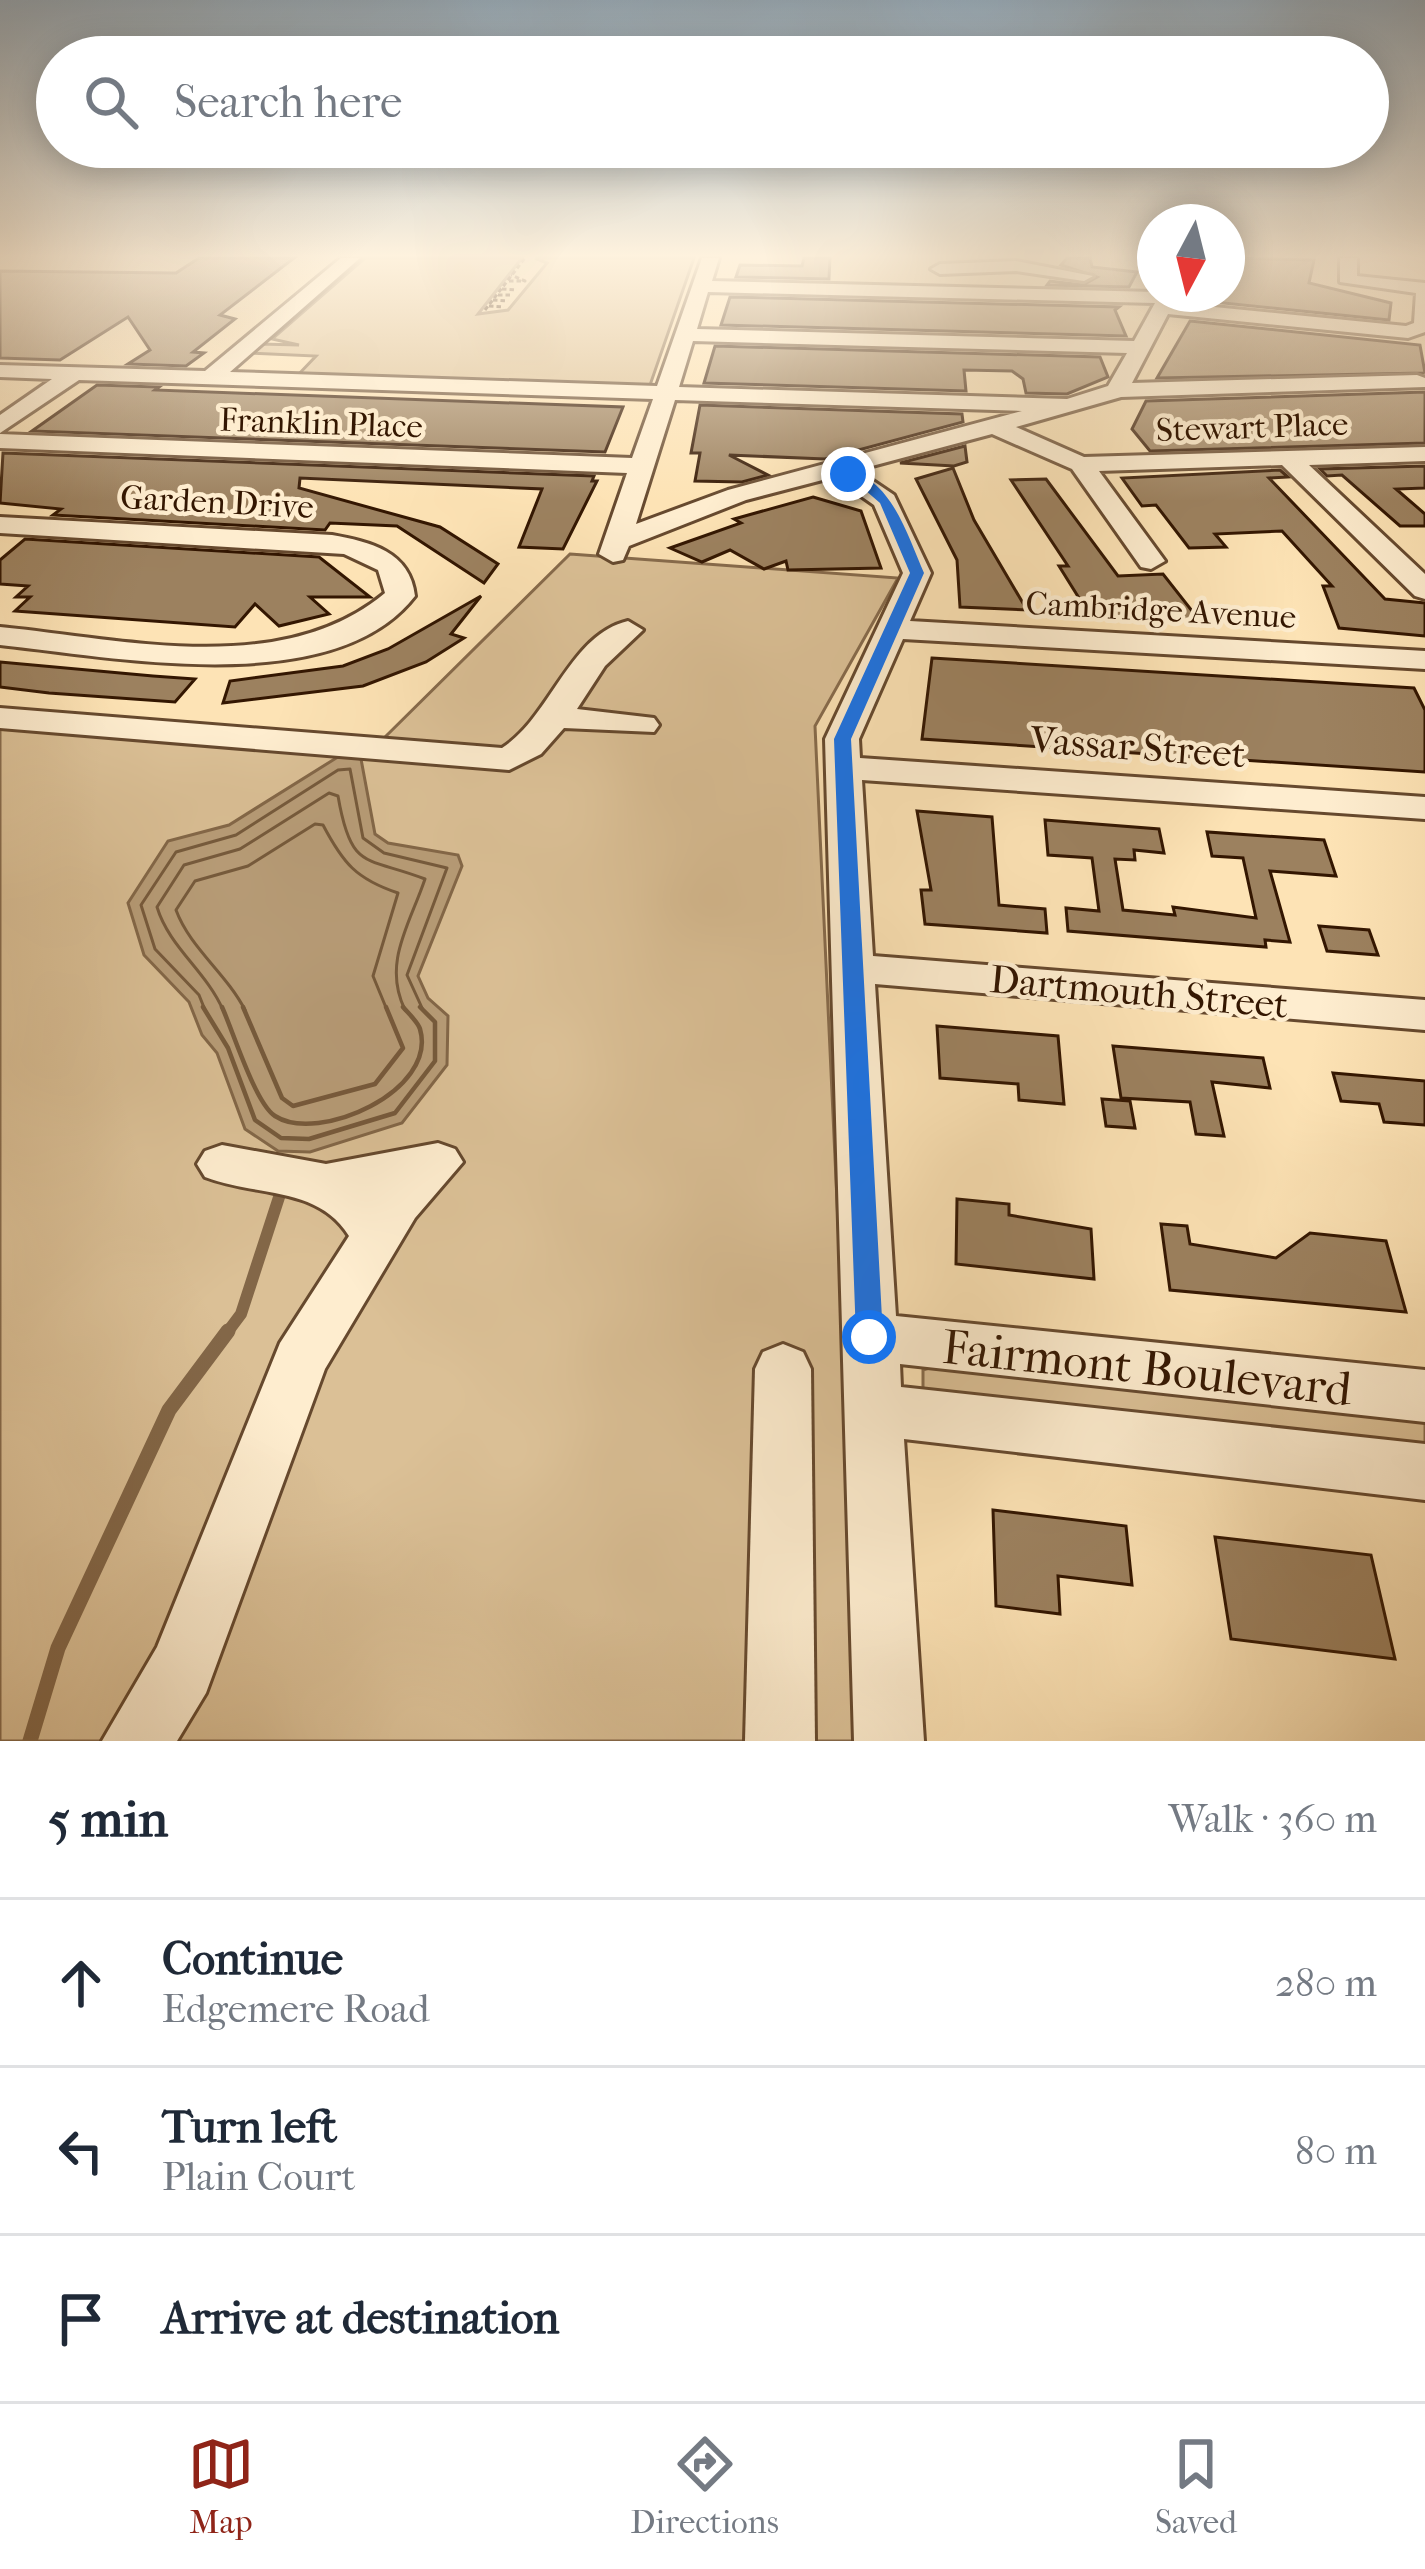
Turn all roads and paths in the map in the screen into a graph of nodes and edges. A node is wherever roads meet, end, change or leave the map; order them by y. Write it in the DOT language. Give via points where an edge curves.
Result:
graph roads {
  1 [pos="256,339"];
  2 [pos="683,339"];
  3 [pos="846,339"];
  4 [pos="1144,339"];
  5 [pos="1141,347"];
  6 [pos="1384,358"];
  7 [pos="0,371"];
  8 [pos="73,374"];
  9 [pos="208,380"];
  10 [pos="1421,385"];
  11 [pos="1117,390"];
  12 [pos="664,394"];
  13 [pos="1070,406"];
  14 [pos="0,426"];
  15 [pos="994,426"];
  16 [pos="0,441"];
  17 [pos="1425,454"];
  18 [pos="1288,458"];
  19 [pos="1081,464"];
  20 [pos="640,466"];
  21 [pos="838,468"];
  22 [pos="0,525"];
  23 [pos="1425,546"];
  24 [pos="1380,548"];
  25 [pos="1151,561"];
  26 [pos="1425,590"];
  27 [pos="892,629"];
  28 [pos="628,630"];
  29 [pos="0,636"];
  30 [pos="1425,660"];
  31 [pos="559,717"];
  32 [pos="0,718"];
  33 [pos="641,725"];
  34 [pos="845,768"];
  35 [pos="1425,808"];
  36 [pos="854,968"];
  37 [pos="1425,1015"];
  38 [pos="377,1236"];
  39 [pos="869,1337"];
  40 [pos="783,1369"];
  41 [pos="1425,1396"];
  42 [pos="876,1410"];
  43 [pos="1425,1472"];
  44 [pos="137,1741"];
  45 [pos="780,1741"];
  46 [pos="889,1741"];
  1 -- 9 [label="street"];
  2 -- 12 [label="street"];
  3 -- 5 [label="street"];
  4 -- 5 [label="street"];
  5 -- 11 [label="street"];
  6 -- 10 [label="street"];
  7 -- 8 [label="street"];
  8 -- 9 [label="street"];
  8 -- 14 [label="street"];
  9 -- 12 [label="street"];
  10 -- 11 [label="street"];
  11 -- 13 [label="street"];
  12 -- 13 [label="street"];
  12 -- 20 [label="street"];
  13 -- 15 [label="street"];
  15 -- 19 [label="street"];
  15 -- 21 [label="street"];
  16 -- 20 [label="street, Franklin Place"];
  17 -- 18 [label="street, Stewart Place"];
  18 -- 19 [label="street, Stewart Place"];
  18 -- 24 [label="street"];
  19 -- 25 [label="street"];
  20 -- 21 [label="street" via="615,548 737,495"];
  21 -- 27 [label="street" via="885,501 917,573"];
  22 -- 29 [label="street, Garden Drive" via="351,546 391,564 401,578 400,596 357,631 273,651"];
  23 -- 24 [label="street"];
  24 -- 26 [label="street"];
  27 -- 30 [label="street, Cambridge Avenue"];
  27 -- 34 [label="street" via="842,739"];
  28 -- 31 [label="street" via="584,669"];
  31 -- 32 [label="street" via="519,754 489,760"];
  31 -- 33 [label="street"];
  34 -- 35 [label="street, Vassar Street"];
  34 -- 36 [label="street"];
  36 -- 37 [label="street, Dartmouth Street"];
  36 -- 39 [label="street"];
  38 -- 38 [label="street" via="348,1191 279,1176 437,1163"];
  38 -- 44 [label="street" via="300,1360 182,1669"];
  39 -- 41 [label="street, Fairmont Boulevard"];
  39 -- 42 [label="street"];
  40 -- 45 [label="street"];
  42 -- 43 [label="street, Fairmont Boulevard"];
  42 -- 46 [label="street"];
}
